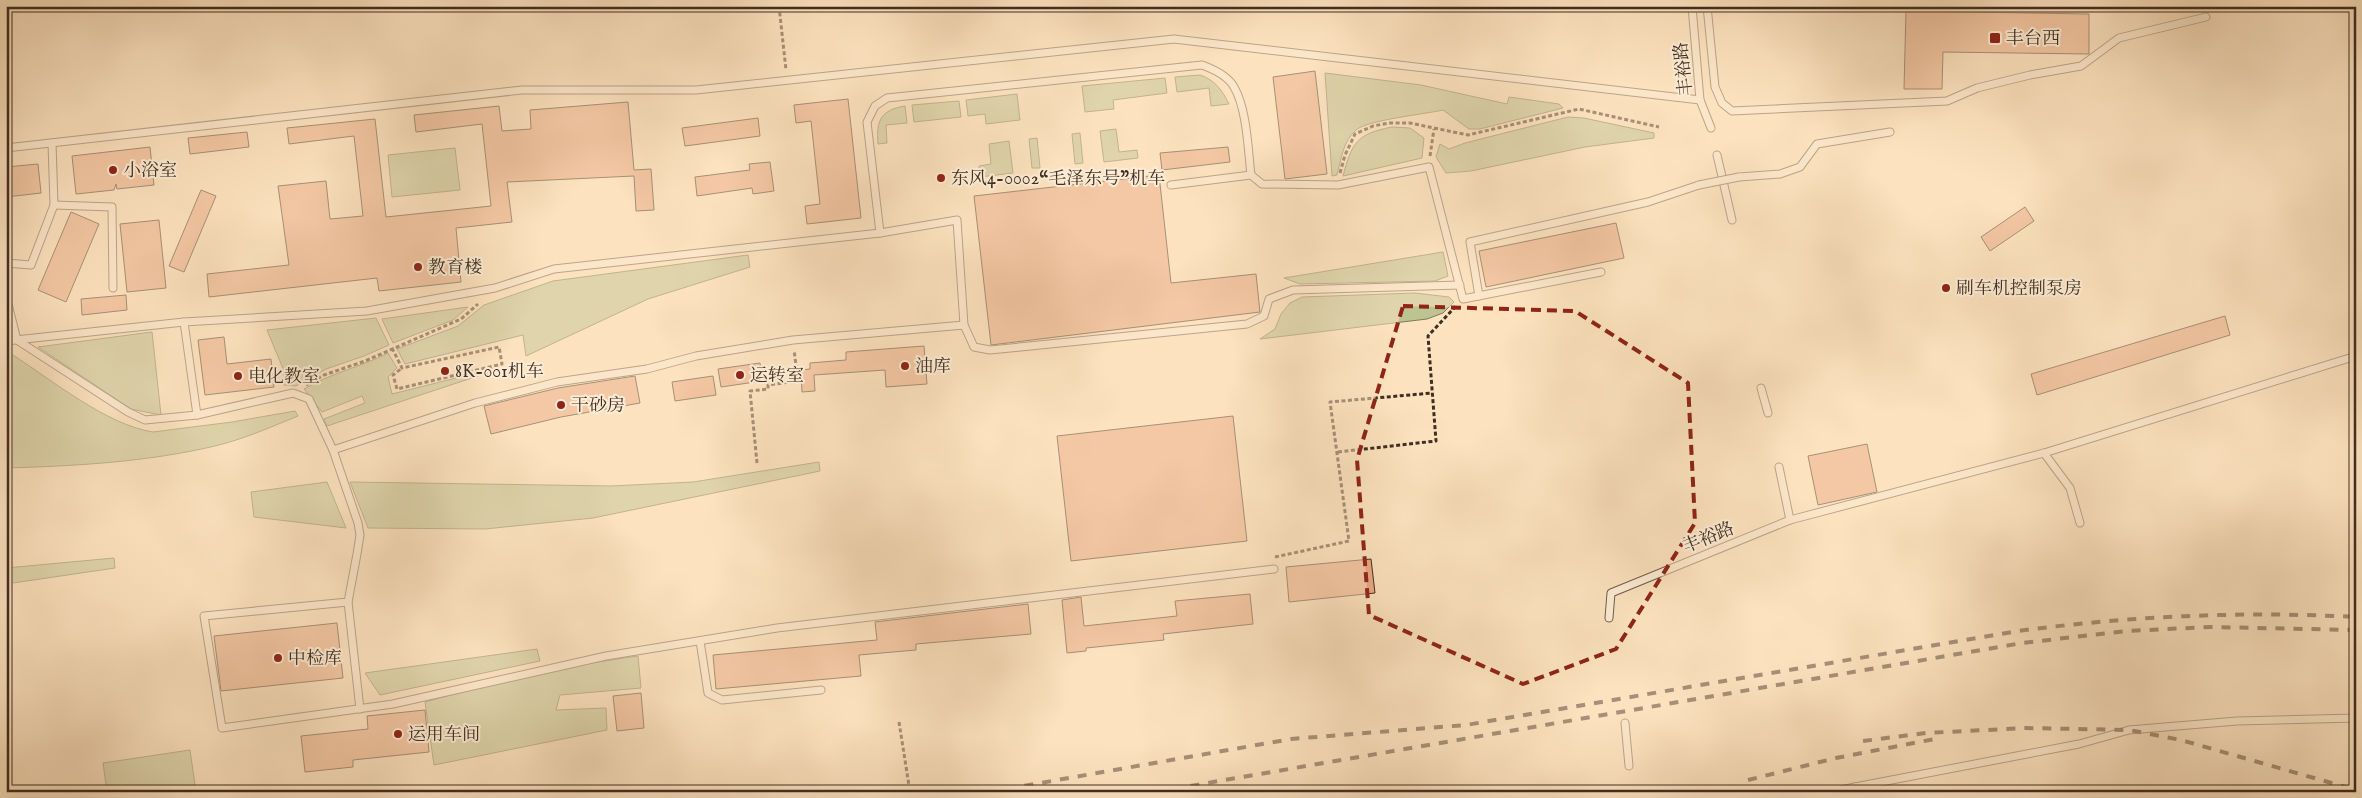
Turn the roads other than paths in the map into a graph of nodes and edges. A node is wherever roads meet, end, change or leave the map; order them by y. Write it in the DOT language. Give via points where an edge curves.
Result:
graph roads {
  1 [pos="1692,6"];
  2 [pos="1706,6"];
  3 [pos="2206,17"];
  4 [pos="1700,100"];
  5 [pos="1711,128"];
  6 [pos="1890,132"];
  7 [pos="52,142"];
  8 [pos="6,148"];
  9 [pos="1717,155"];
  10 [pos="1251,176"];
  11 [pos="1171,185"];
  12 [pos="54,205"];
  13 [pos="1732,220"];
  14 [pos="880,233"];
  15 [pos="6,263"];
  16 [pos="1601,272"];
  17 [pos="1460,285"];
  18 [pos="113,288"];
  19 [pos="6,296"];
  20 [pos="1479,296"];
  21 [pos="184,322"];
  22 [pos="964,325"];
  23 [pos="17,340"];
  24 [pos="6,341"];
  25 [pos="2356,356"];
  26 [pos="1761,388"];
  27 [pos="1768,413"];
  28 [pos="198,415"];
  29 [pos="333,450"];
  30 [pos="2044,453"];
  31 [pos="1779,467"];
  32 [pos="1790,520"];
  33 [pos="2080,523"];
  34 [pos="1274,569"];
  35 [pos="348,602"];
  36 [pos="1609,618"];
  37 [pos="700,640"];
  38 [pos="821,690"];
  39 [pos="360,708"];
  40 [pos="2356,718"];
  41 [pos="1625,723"];
  42 [pos="1629,766"];
  43 [pos="1856,789"];
  44 [pos="1832,792"];
  1 -- 4 [label="lane, 丰裕路"];
  2 -- 3 [label="lane" via="1715,87 1722,103 1732,111 1947,101 1977,88 2081,66 2119,38"];
  4 -- 5 [label="lane, 丰裕路"];
  4 -- 7 [label="lane" via="1174,39 696,90 522,90"];
  6 -- 20 [label="lane, bridge" via="1818,144 1800,167 1780,174 1699,185 1648,202 1470,242"];
  7 -- 8 [label="lane"];
  7 -- 12 [label="lane"];
  9 -- 13 [label="lane"];
  10 -- 11 [label="lane"];
  10 -- 14 [label="lane" via="1241,101 1233,85 1215,70 1202,65 887,98 874,106 867,122"];
  10 -- 17 [label="lane" via="1262,184 1338,185 1429,167"];
  12 -- 15 [label="lane" via="31,265"];
  12 -- 18 [label="lane" via="112,207"];
  14 -- 21 [label="lane" via="554,269 496,288 367,311"];
  14 -- 22 [label="lane" via="957,220"];
  16 -- 20 [label="lane"];
  17 -- 20 [label="lane" via="1463,298"];
  17 -- 22 [label="lane" via="1294,290 1269,299 1264,316 1247,324 990,350 974,347"];
  19 -- 23 [label="lane"];
  21 -- 23 [label="lane"];
  21 -- 28 [label="lane"];
  22 -- 29 [label="lane" via="793,340 696,356 647,369 557,382 475,403"];
  23 -- 24 [label="lane"];
  23 -- 28 [label="lane" via="128,412 146,420"];
  25 -- 30 [label="lane"];
  26 -- 27 [label="lane"];
  28 -- 29 [label="lane" via="293,394 309,399"];
  29 -- 35 [label="lane" via="360,534"];
  30 -- 32 [label="lane"];
  30 -- 33 [label="lane" via="2070,488"];
  31 -- 32 [label="lane"];
  32 -- 36 [label="lane, 丰裕路" via="1611,593"];
  34 -- 37 [label="lane"];
  35 -- 39 [label="lane"];
  35 -- 39 [label="lane" via="204,616 222,728"];
  37 -- 38 [label="lane" via="708,693 722,700"];
  37 -- 39 [label="lane" via="606,656 393,704"];
  40 -- 43 [label="lane" via="2237,720 2129,730 2079,744"];
  41 -- 42 [label="lane"];
  43 -- 44 [label="lane"];
}
